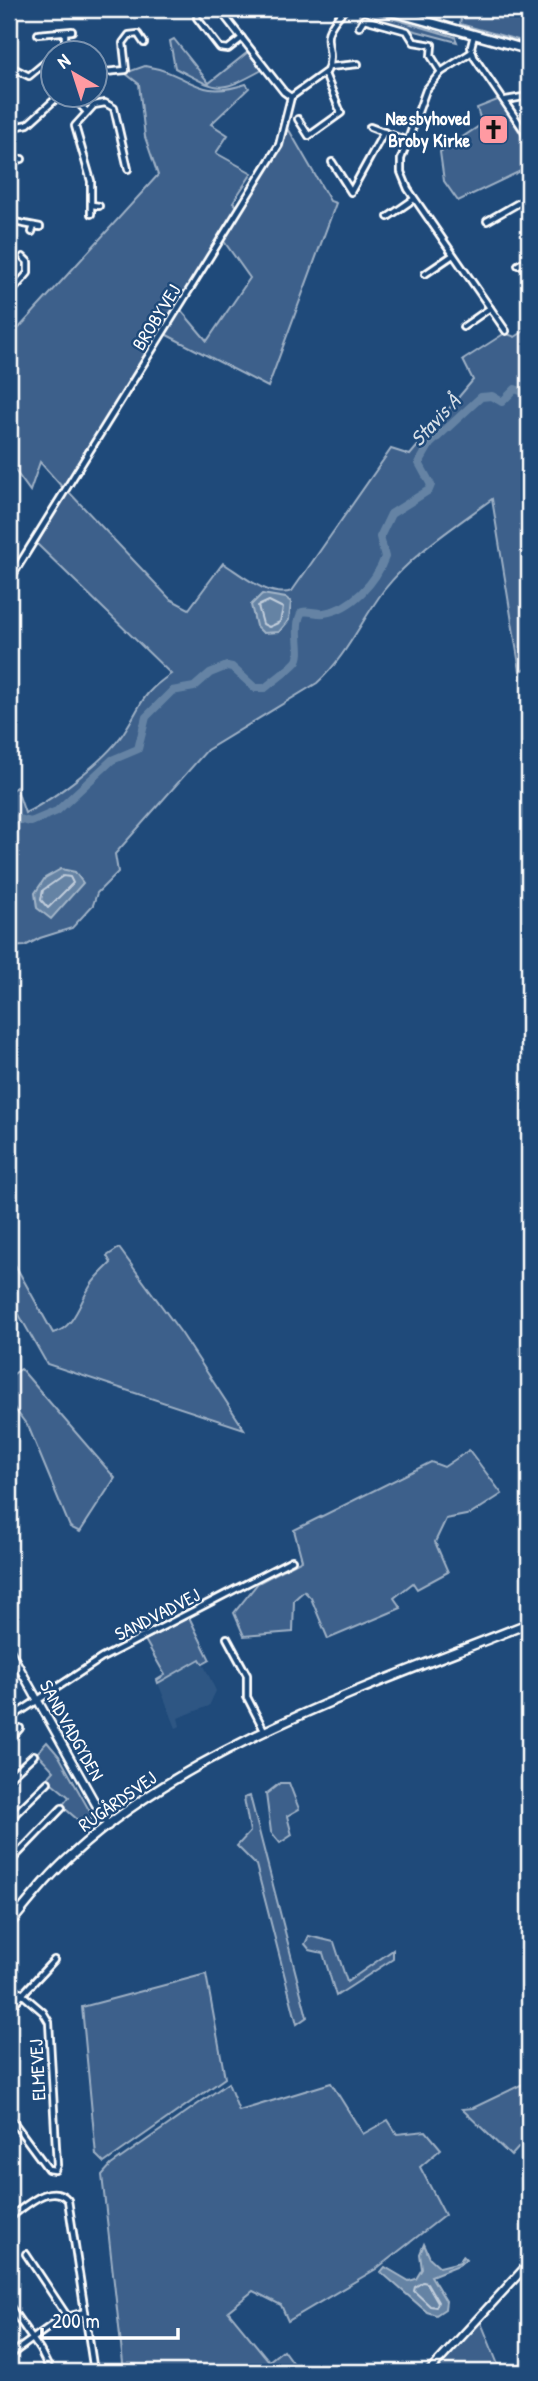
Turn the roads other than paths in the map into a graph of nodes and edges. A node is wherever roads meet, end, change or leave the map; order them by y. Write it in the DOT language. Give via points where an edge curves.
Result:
graph roads {
  1 [pos="198,9"];
  2 [pos="219,9"];
  3 [pos="345,9"];
  4 [pos="383,9"];
  5 [pos="359,27"];
  6 [pos="72,31"];
  7 [pos="65,32"];
  8 [pos="38,34"];
  9 [pos="474,35"];
  10 [pos="65,38"];
  11 [pos="242,38"];
  12 [pos="144,43"];
  13 [pos="529,50"];
  14 [pos="472,52"];
  15 [pos="358,64"];
  16 [pos="9,66"];
  17 [pos="329,67"];
  18 [pos="38,70"];
  19 [pos="108,72"];
  20 [pos="441,72"];
  21 [pos="325,74"];
  22 [pos="529,96"];
  23 [pos="291,97"];
  24 [pos="505,100"];
  25 [pos="46,108"];
  26 [pos="83,108"];
  27 [pos="87,112"];
  28 [pos="298,119"];
  29 [pos="370,127"];
  30 [pos="9,128"];
  31 [pos="527,131"];
  32 [pos="384,132"];
  33 [pos="529,140"];
  34 [pos="407,141"];
  35 [pos="22,159"];
  36 [pos="132,161"];
  37 [pos="9,162"];
  38 [pos="332,162"];
  39 [pos="126,163"];
  40 [pos="10,168"];
  41 [pos="128,169"];
  42 [pos="529,197"];
  43 [pos="414,199"];
  44 [pos="92,205"];
  45 [pos="99,206"];
  46 [pos="92,214"];
  47 [pos="388,217"];
  48 [pos="9,221"];
  49 [pos="487,221"];
  50 [pos="32,232"];
  51 [pos="453,255"];
  52 [pos="23,257"];
  53 [pos="529,258"];
  54 [pos="518,265"];
  55 [pos="425,274"];
  56 [pos="9,295"];
  57 [pos="490,308"];
  58 [pos="463,327"];
  59 [pos="506,331"];
  60 [pos="9,581"];
  61 [pos="292,1560"];
  62 [pos="529,1623"];
  63 [pos="227,1638"];
  64 [pos="9,1649"];
  65 [pos="37,1699"];
  66 [pos="9,1720"];
  67 [pos="20,1728"];
  68 [pos="266,1732"];
  69 [pos="9,1741"];
  70 [pos="34,1755"];
  71 [pos="9,1778"];
  72 [pos="48,1782"];
  73 [pos="62,1808"];
  74 [pos="9,1820"];
  75 [pos="108,1826"];
  76 [pos="9,1863"];
  77 [pos="9,1925"];
  78 [pos="54,1960"];
  79 [pos="9,1983"];
  80 [pos="22,1995"];
  81 [pos="9,2009"];
  82 [pos="9,2116"];
  83 [pos="9,2218"];
  84 [pos="26,2254"];
  85 [pos="529,2263"];
  86 [pos="9,2305"];
  87 [pos="85,2312"];
  88 [pos="67,2316"];
  89 [pos="33,2339"];
  90 [pos="9,2356"];
  91 [pos="51,2372"];
  92 [pos="94,2372"];
  93 [pos="429,2372"];
  1 -- 11 [label="street" via="197,18 220,48 228,49"];
  2 -- 11 [label="street"];
  3 -- 17 [label="street" via="327,34"];
  4 -- 9 [label="main road"];
  5 -- 20 [label="street" via="364,19 407,31 414,42 432,45 430,56"];
  6 -- 7 [label="street"];
  7 -- 8 [label="street"];
  7 -- 10 [label="street"];
  9 -- 13 [label="main road"];
  9 -- 14 [label="street"];
  11 -- 23 [label="street"];
  12 -- 19 [label="street" via="138,34 125,38 126,70"];
  14 -- 20 [label="street"];
  14 -- 24 [label="street"];
  15 -- 17 [label="street"];
  16 -- 18 [label="street" via="29,76"];
  17 -- 21 [label="street"];
  20 -- 34 [label="street" via="426,90"];
  21 -- 23 [label="street"];
  21 -- 28 [label="street" via="341,113 309,136"];
  22 -- 24 [label="street"];
  23 -- 60 [label="street, BROBYVEJ" via="279,145"];
  24 -- 31 [label="street"];
  25 -- 30 [label="street" via="28,124"];
  26 -- 27 [label="street"];
  27 -- 39 [label="street" via="100,102 114,108"];
  27 -- 44 [label="street" via="78,120 75,132 87,162"];
  29 -- 32 [label="street"];
  31 -- 33 [label="street"];
  32 -- 34 [label="street"];
  32 -- 38 [label="street" via="351,192"];
  34 -- 43 [label="street" via="401,172"];
  35 -- 37 [label="street"];
  36 -- 39 [label="street"];
  37 -- 40 [label="street"];
  39 -- 41 [label="street"];
  42 -- 49 [label="street"];
  43 -- 47 [label="street"];
  43 -- 51 [label="street"];
  44 -- 45 [label="street"];
  44 -- 46 [label="street"];
  48 -- 50 [label="street" via="37,226"];
  51 -- 55 [label="street"];
  51 -- 57 [label="street"];
  52 -- 56 [label="street" via="31,260 28,273"];
  53 -- 54 [label="street"];
  57 -- 58 [label="street"];
  57 -- 59 [label="street"];
  61 -- 65 [label="street, SANDVADVEJ" via="102,1658"];
  62 -- 68 [label="main road, RUGÅRDSVEJ"];
  63 -- 68 [label="street" via="247,1675 247,1697"];
  64 -- 65 [label="street, SANDVADGYDEN"];
  65 -- 66 [label="street, SANDVADVEJ"];
  65 -- 75 [label="street, SANDVADGYDEN"];
  67 -- 69 [label="street"];
  68 -- 75 [label="main road, RUGÅRDSVEJ" via="195,1768"];
  70 -- 71 [label="street"];
  72 -- 74 [label="street"];
  73 -- 76 [label="street"];
  75 -- 77 [label="main road, RUGÅRDSVEJ" via="71,1855"];
  78 -- 80 [label="street"];
  79 -- 80 [label="street, ELMEVEJ"];
  80 -- 81 [label="street"];
  80 -- 82 [label="street, ELMEVEJ" via="49,2022 57,2165 53,2171"];
  83 -- 87 [label="street" via="48,2192 61,2193 68,2200"];
  84 -- 88 [label="street"];
  85 -- 93 [label="street"];
  86 -- 89 [label="street"];
  87 -- 88 [label="street"];
  87 -- 92 [label="street"];
  88 -- 89 [label="street"];
  89 -- 90 [label="street"];
  89 -- 91 [label="street"];
}
